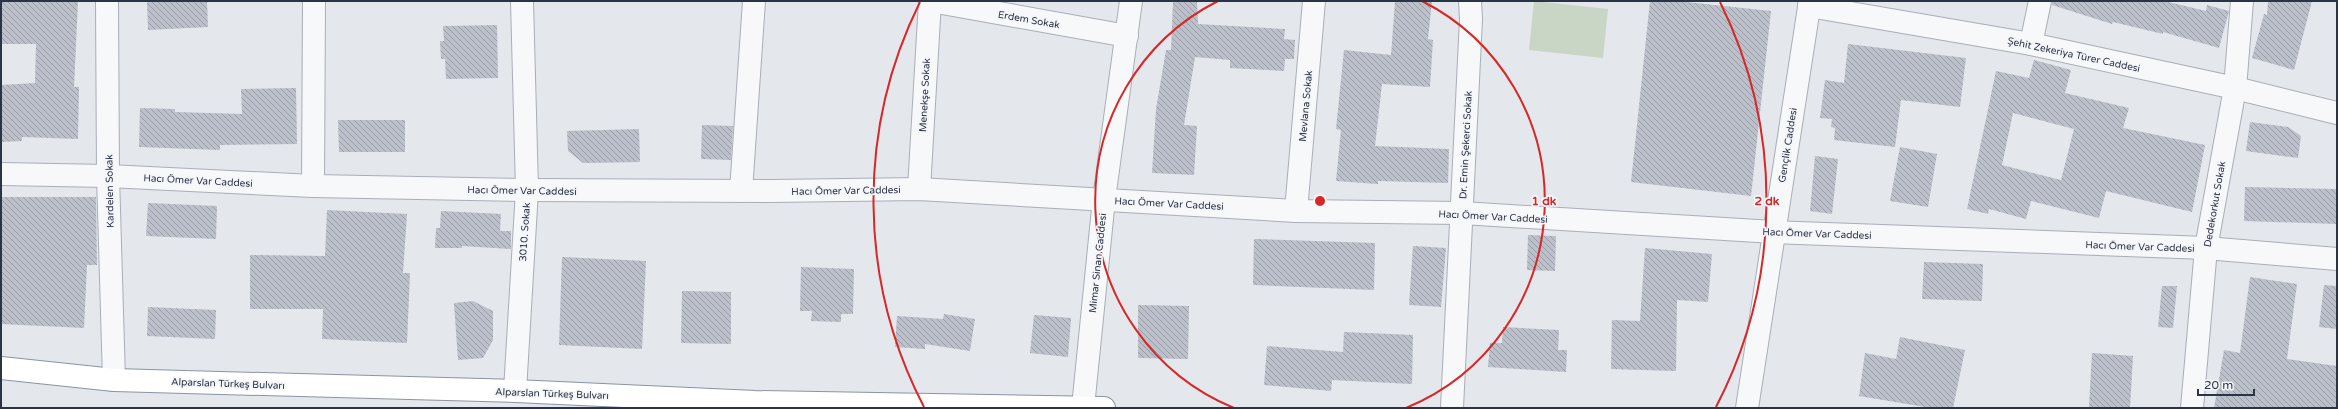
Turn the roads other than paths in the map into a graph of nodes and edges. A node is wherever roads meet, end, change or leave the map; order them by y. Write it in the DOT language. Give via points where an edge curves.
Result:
graph roads {
  1 [pos="107,1"];
  2 [pos="314,1"];
  3 [pos="522,1"];
  4 [pos="754,1"];
  5 [pos="930,1"];
  6 [pos="1131,1"];
  7 [pos="1314,1"];
  8 [pos="1470,1"];
  9 [pos="2040,1"];
  10 [pos="2242,1"];
  11 [pos="1809,4"];
  12 [pos="1127,36"];
  13 [pos="2031,44"];
  14 [pos="2235,88"];
  15 [pos="2337,113"];
  16 [pos="1,174"];
  17 [pos="108,176"];
  18 [pos="313,186"];
  19 [pos="919,189"];
  20 [pos="527,190"];
  21 [pos="741,191"];
  22 [pos="1104,199"];
  23 [pos="1296,211"];
  24 [pos="1462,213"];
  25 [pos="1774,232"];
  26 [pos="2206,248"];
  27 [pos="2337,259"];
  28 [pos="1,368"];
  29 [pos="114,380"];
  30 [pos="515,391"];
  31 [pos="1082,407"];
  32 [pos="1104,408"];
  33 [pos="1452,408"];
  34 [pos="1747,408"];
  35 [pos="2192,408"];
  1 -- 17 [label="street, Kardelen Sokak"];
  2 -- 18 [label="street"];
  3 -- 20 [label="street, 3010. Sokak"];
  4 -- 21 [label="street"];
  5 -- 12 [label="street, Erdem Sokak"];
  5 -- 19 [label="street, Menekşe Sokak"];
  6 -- 12 [label="street, Mimar Sinan Caddesi"];
  7 -- 23 [label="street, Mevlana Sokak"];
  8 -- 24 [label="street, Dr. Emin Şekerci Sokak" via="1472,19"];
  9 -- 13 [label="street"];
  10 -- 14 [label="street, Dedekorkut Sokak"];
  11 -- 13 [label="street, Şehit Zekeriya Türer Caddesi"];
  11 -- 25 [label="street, Gençlik Caddesi"];
  12 -- 22 [label="street, Mimar Sinan Caddesi"];
  13 -- 14 [label="street, Şehit Zekeriya Türer Caddesi"];
  14 -- 15 [label="street, Şehit Zekeriya Türer Caddesi"];
  14 -- 26 [label="street, Dedekorkut Sokak"];
  16 -- 17 [label="street, Hacı Ömer Var Caddesi"];
  17 -- 18 [label="street, Hacı Ömer Var Caddesi"];
  17 -- 29 [label="street, Kardelen Sokak"];
  18 -- 20 [label="street, Hacı Ömer Var Caddesi"];
  19 -- 21 [label="street, Hacı Ömer Var Caddesi"];
  19 -- 22 [label="street, Hacı Ömer Var Caddesi"];
  20 -- 21 [label="street, Hacı Ömer Var Caddesi"];
  20 -- 30 [label="street, 3010. Sokak"];
  22 -- 23 [label="street, Hacı Ömer Var Caddesi"];
  22 -- 31 [label="street, Mimar Sinan Caddesi"];
  23 -- 24 [label="street, Hacı Ömer Var Caddesi"];
  24 -- 25 [label="street, Hacı Ömer Var Caddesi"];
  24 -- 33 [label="street, Dr. Emin Şekerci Sokak"];
  25 -- 26 [label="street, Hacı Ömer Var Caddesi"];
  25 -- 34 [label="street, Gençlik Caddesi"];
  26 -- 27 [label="street, Hacı Ömer Var Caddesi"];
  26 -- 35 [label="street, Dedekorkut Sokak"];
  28 -- 29 [label="highway, Alparslan Türkeş Bulvarı"];
  29 -- 30 [label="highway, Alparslan Türkeş Bulvarı"];
  30 -- 31 [label="highway, Alparslan Türkeş Bulvarı" via="755,402"];
  31 -- 32 [label="highway, Alparslan Türkeş Bulvarı"];
}
